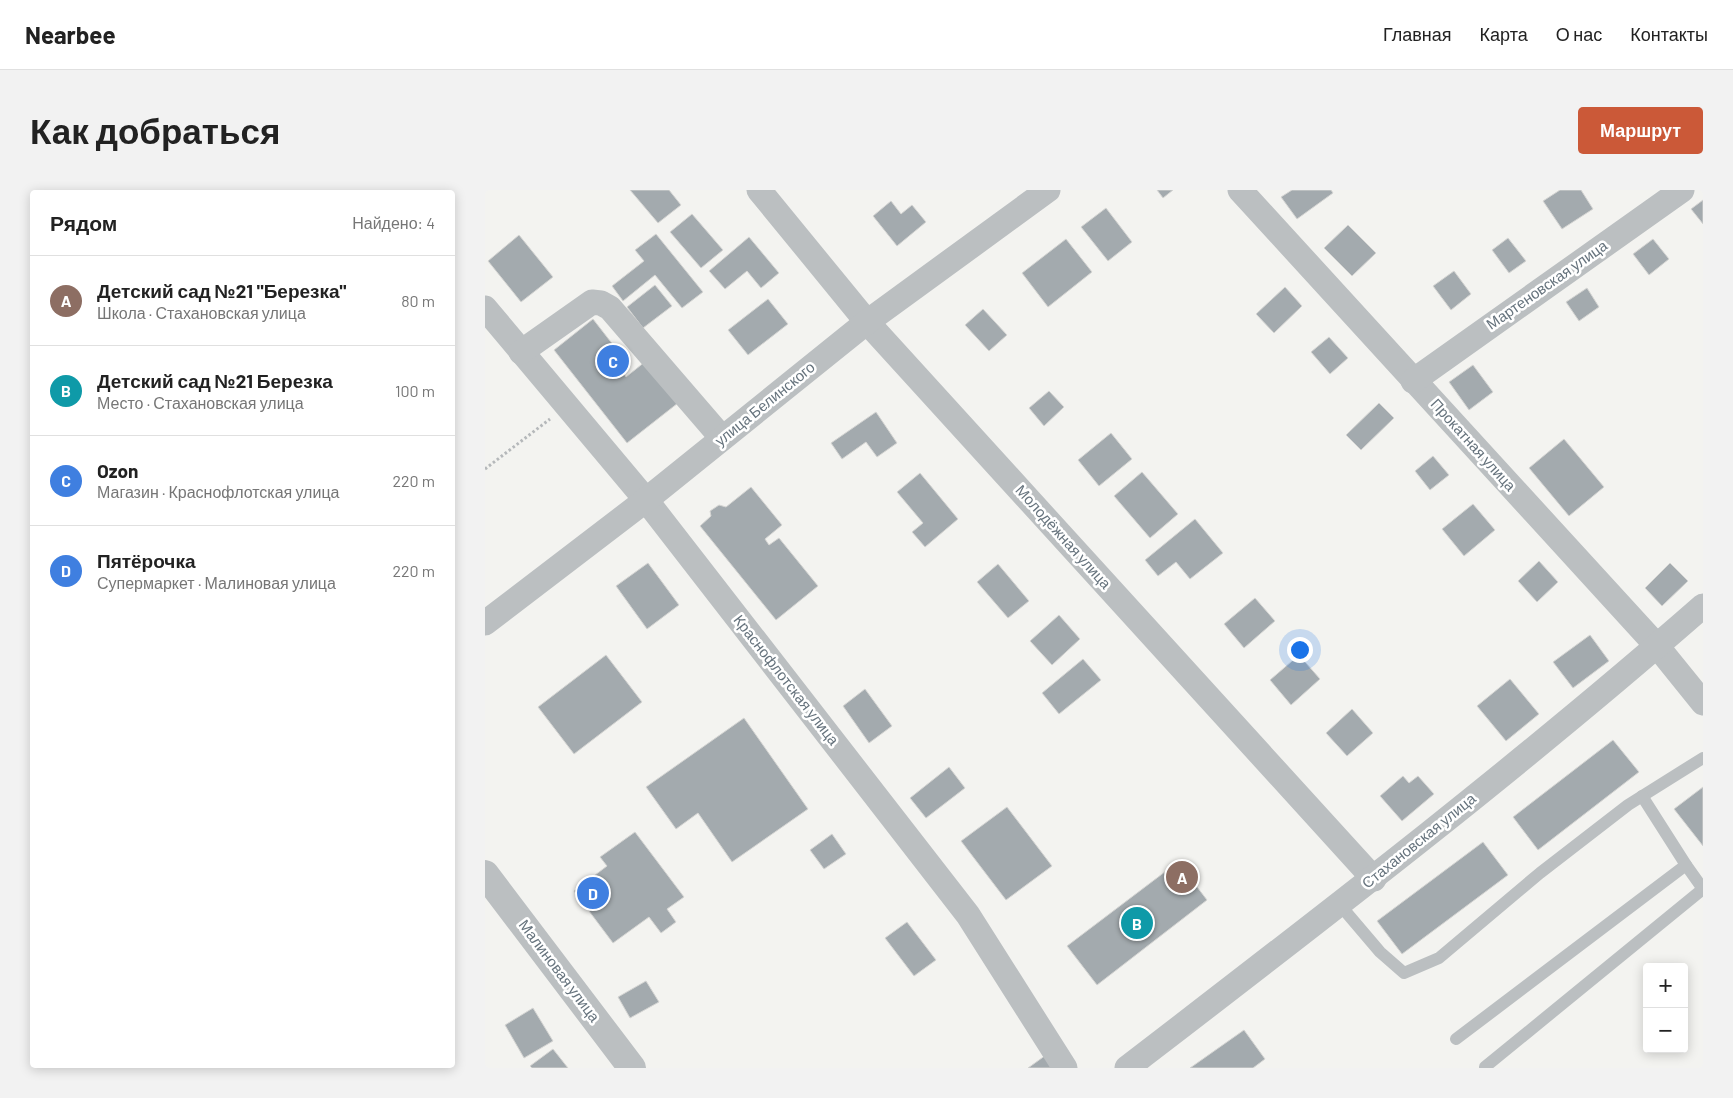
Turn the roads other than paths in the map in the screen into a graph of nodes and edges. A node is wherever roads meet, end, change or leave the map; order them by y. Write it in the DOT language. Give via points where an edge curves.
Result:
graph roads {
  1 [pos="759,190"];
  2 [pos="1048,190"];
  3 [pos="1240,190"];
  4 [pos="1682,190"];
  5 [pos="485,308"];
  6 [pos="867,322"];
  7 [pos="521,352"];
  8 [pos="1413,381"];
  9 [pos="722,438"];
  10 [pos="646,500"];
  11 [pos="1703,606"];
  12 [pos="485,623"];
  13 [pos="1657,646"];
  14 [pos="1703,703"];
  15 [pos="1703,758"];
  16 [pos="1642,796"];
  17 [pos="1686,865"];
  18 [pos="485,874"];
  19 [pos="1374,879"];
  20 [pos="1703,889"];
  21 [pos="1340,904"];
  22 [pos="1456,1039"];
  23 [pos="1485,1067"];
  24 [pos="632,1068"];
  25 [pos="1065,1068"];
  26 [pos="1127,1068"];
  1 -- 6 [label="street, Молодёжная улица"];
  2 -- 6 [label="street, улица Белинского"];
  3 -- 8 [label="street, Прокатная улица"];
  4 -- 8 [label="street, Мартеновская улица"];
  5 -- 7 [label="street, Краснофлотская улица"];
  6 -- 9 [label="street, улица Белинского"];
  6 -- 19 [label="street, Молодёжная улица"];
  7 -- 9 [label="street" via="592,302 601,303 610,308"];
  7 -- 10 [label="street, Краснофлотская улица"];
  8 -- 13 [label="street, Прокатная улица"];
  9 -- 10 [label="street, улица Белинского"];
  10 -- 12 [label="street, улица Белинского"];
  10 -- 25 [label="street, Краснофлотская улица" via="969,915"];
  11 -- 13 [label="street, Стахановская улица"];
  13 -- 14 [label="street, Прокатная улица"];
  13 -- 19 [label="street, Стахановская улица"];
  15 -- 16 [label="lane"];
  16 -- 17 [label="lane"];
  16 -- 21 [label="lane" via="1540,873 1439,958 1404,973 1380,952"];
  17 -- 20 [label="lane"];
  17 -- 22 [label="lane"];
  18 -- 24 [label="street, Малиновая улица"];
  19 -- 21 [label="street, Стахановская улица"];
  20 -- 23 [label="lane"];
  21 -- 26 [label="street, Стахановская улица"];
}
